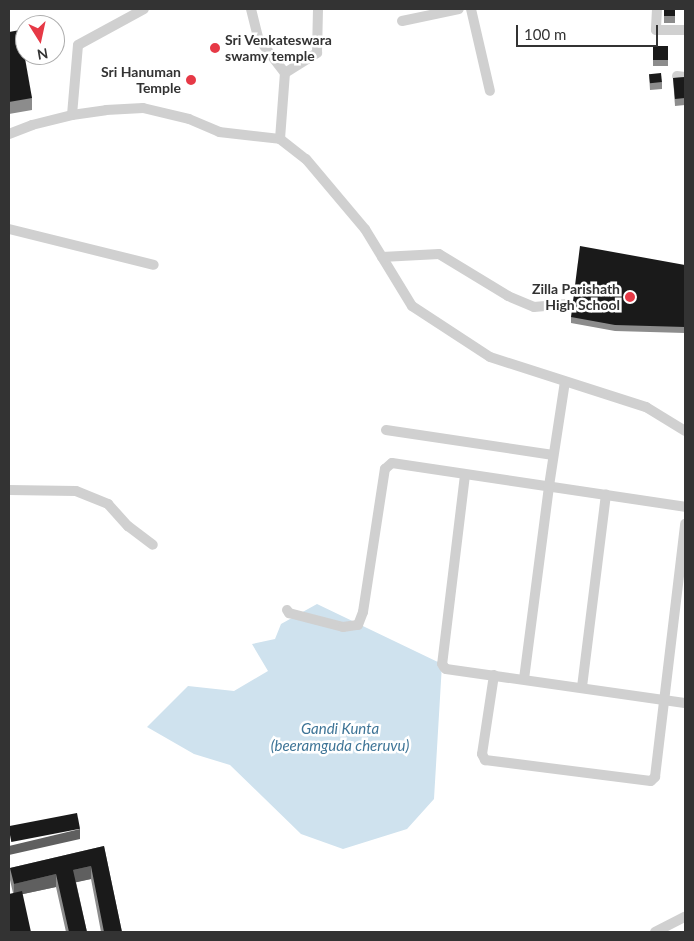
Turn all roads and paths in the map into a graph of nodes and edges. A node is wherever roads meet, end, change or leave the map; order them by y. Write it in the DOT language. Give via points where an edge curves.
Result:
graph roads {
  1 [pos="144,9"];
  2 [pos="251,9"];
  3 [pos="318,9"];
  4 [pos="459,9"];
  5 [pos="470,9"];
  6 [pos="657,9"];
  7 [pos="402,21"];
  8 [pos="685,30"];
  9 [pos="285,73"];
  10 [pos="490,91"];
  11 [pos="72,115"];
  12 [pos="9,134"];
  13 [pos="280,139"];
  14 [pos="9,230"];
  15 [pos="382,257"];
  16 [pos="154,264"];
  17 [pos="568,304"];
  18 [pos="565,382"];
  19 [pos="386,430"];
  20 [pos="685,431"];
  21 [pos="553,455"];
  22 [pos="466,475"];
  23 [pos="549,486"];
  24 [pos="9,490"];
  25 [pos="606,494"];
  26 [pos="685,507"];
  27 [pos="685,524"];
  28 [pos="152,545"];
  29 [pos="287,610"];
  30 [pos="494,675"];
  31 [pos="524,679"];
  32 [pos="582,687"];
  33 [pos="664,700"];
  34 [pos="685,703"];
  35 [pos="685,917"];
  36 [pos="655,932"];
  1 -- 11 [label="street" via="78,45"];
  2 -- 9 [label="street" via="258,38"];
  3 -- 9 [label="street" via="317,53"];
  4 -- 7 [label="street"];
  5 -- 10 [label="street"];
  6 -- 8 [label="street" via="656,30"];
  9 -- 13 [label="street"];
  11 -- 12 [label="street"];
  11 -- 13 [label="street" via="142,108 188,119 219,132"];
  13 -- 15 [label="street" via="306,159 365,229"];
  14 -- 16 [label="street"];
  15 -- 17 [label="street" via="439,254 508,296 534,307"];
  15 -- 18 [label="street" via="412,306 490,357"];
  18 -- 20 [label="street" via="646,407"];
  18 -- 21 [label="street"];
  19 -- 21 [label="street"];
  21 -- 23 [label="street"];
  22 -- 23 [label="street"];
  22 -- 29 [label="street" via="388,465 363,612 358,625 343,627"];
  22 -- 30 [label="street" via="442,664 446,669"];
  23 -- 25 [label="street"];
  23 -- 31 [label="street"];
  24 -- 28 [label="street" via="76,491 108,504"];
  25 -- 26 [label="street"];
  25 -- 32 [label="street"];
  27 -- 33 [label="street"];
  30 -- 31 [label="street"];
  30 -- 33 [label="street" via="482,754 486,760 651,781 655,777"];
  31 -- 32 [label="street"];
  32 -- 33 [label="street"];
  33 -- 34 [label="street"];
  35 -- 36 [label="street"];
}
